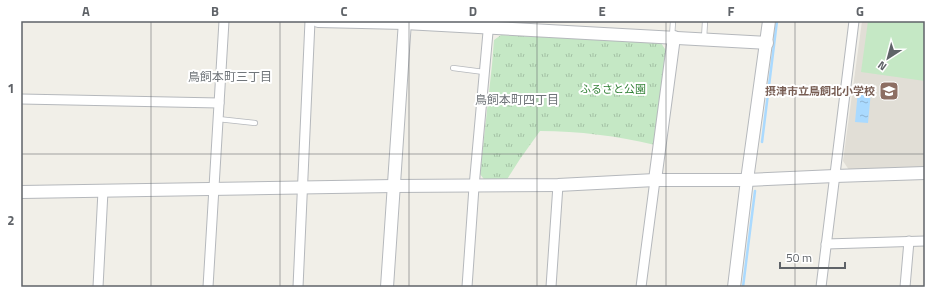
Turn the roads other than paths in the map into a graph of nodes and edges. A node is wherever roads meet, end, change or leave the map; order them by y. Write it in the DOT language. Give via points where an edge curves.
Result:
graph roads {
  1 [pos="224,21"];
  2 [pos="310,21"];
  3 [pos="318,21"];
  4 [pos="673,21"];
  5 [pos="705,21"];
  6 [pos="769,21"];
  7 [pos="854,21"];
  8 [pos="405,22"];
  9 [pos="488,24"];
  10 [pos="583,27"];
  11 [pos="673,37"];
  12 [pos="704,39"];
  13 [pos="767,43"];
  14 [pos="453,68"];
  15 [pos="484,72"];
  16 [pos="21,99"];
  17 [pos="219,103"];
  18 [pos="218,119"];
  19 [pos="255,123"];
  20 [pos="925,173"];
  21 [pos="835,176"];
  22 [pos="655,180"];
  23 [pos="747,180"];
  24 [pos="394,186"];
  25 [pos="474,186"];
  26 [pos="558,186"];
  27 [pos="302,187"];
  28 [pos="214,189"];
  29 [pos="103,191"];
  30 [pos="21,192"];
  31 [pos="909,241"];
  32 [pos="925,241"];
  33 [pos="826,244"];
  34 [pos="98,287"];
  35 [pos="208,287"];
  36 [pos="298,287"];
  37 [pos="387,287"];
  38 [pos="466,287"];
  39 [pos="551,287"];
  40 [pos="641,287"];
  41 [pos="734,287"];
  42 [pos="821,287"];
  43 [pos="905,287"];
  1 -- 17 [label="street"];
  2 -- 27 [label="street"];
  3 -- 8 [label="street"];
  4 -- 11 [label="lane"];
  5 -- 12 [label="lane"];
  6 -- 13 [label="street"];
  7 -- 21 [label="street"];
  8 -- 9 [label="street"];
  8 -- 24 [label="street"];
  9 -- 10 [label="street"];
  9 -- 15 [label="street"];
  10 -- 11 [label="street"];
  11 -- 12 [label="street"];
  11 -- 22 [label="street"];
  12 -- 13 [label="street"];
  13 -- 23 [label="street"];
  14 -- 15 [label="lane"];
  15 -- 25 [label="street"];
  16 -- 17 [label="street"];
  17 -- 18 [label="street"];
  18 -- 19 [label="lane"];
  18 -- 28 [label="street"];
  20 -- 21 [label="street"];
  21 -- 23 [label="street"];
  21 -- 33 [label="street"];
  22 -- 23 [label="street"];
  22 -- 26 [label="street"];
  22 -- 40 [label="street"];
  23 -- 41 [label="street"];
  24 -- 25 [label="street"];
  24 -- 27 [label="street"];
  24 -- 37 [label="street"];
  25 -- 26 [label="street"];
  25 -- 38 [label="street"];
  26 -- 39 [label="street"];
  27 -- 28 [label="street"];
  27 -- 36 [label="street"];
  28 -- 29 [label="street"];
  28 -- 35 [label="street"];
  29 -- 30 [label="street"];
  29 -- 34 [label="street"];
  31 -- 32 [label="street"];
  31 -- 33 [label="street"];
  31 -- 43 [label="street"];
  33 -- 42 [label="street"];
}
